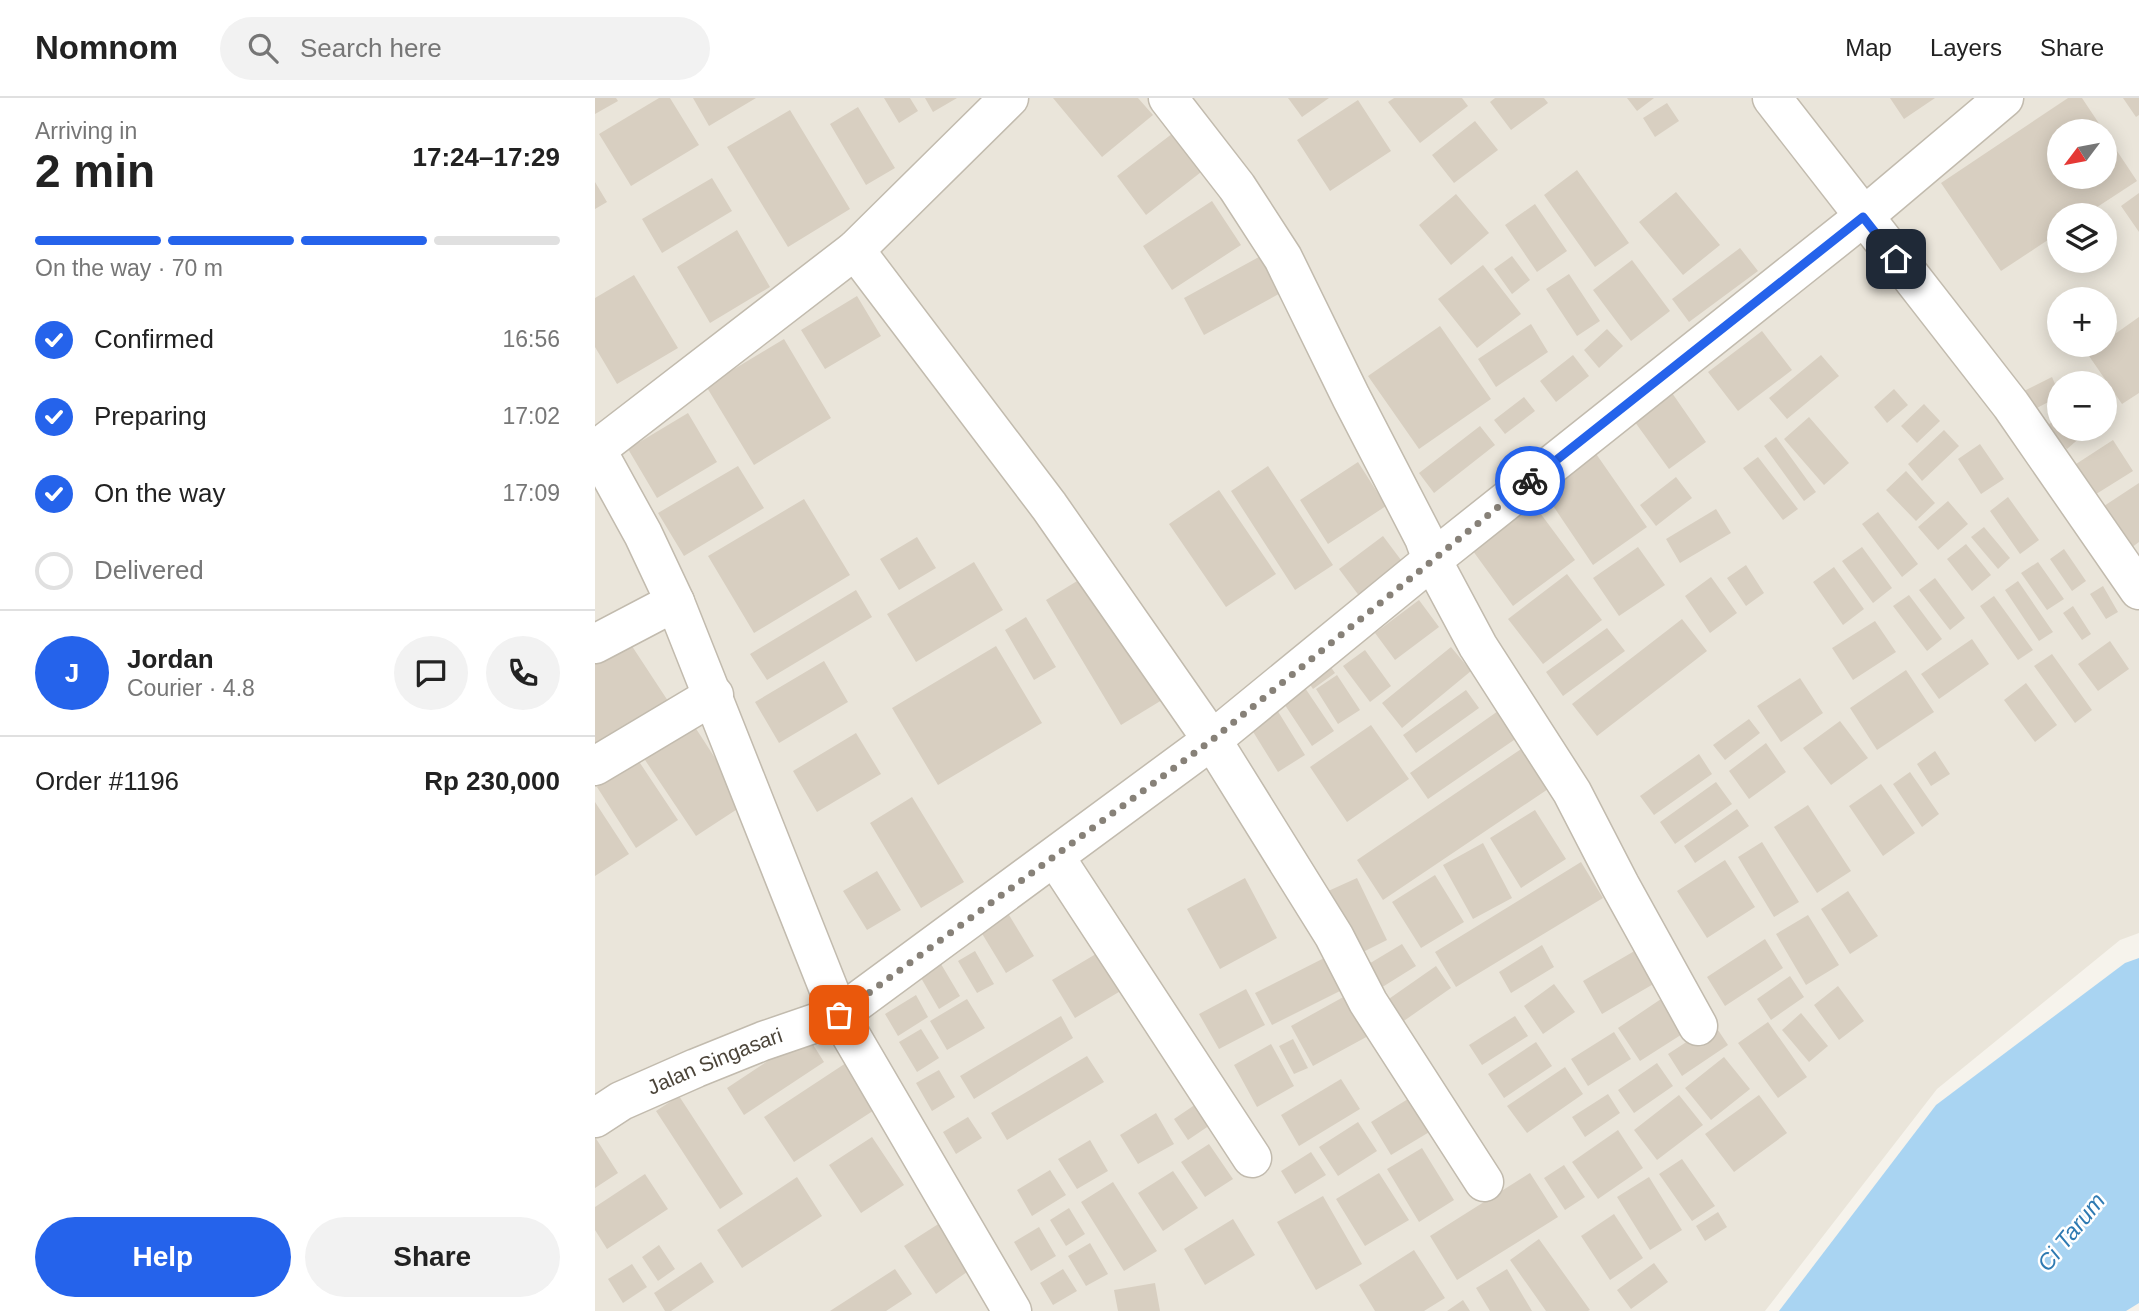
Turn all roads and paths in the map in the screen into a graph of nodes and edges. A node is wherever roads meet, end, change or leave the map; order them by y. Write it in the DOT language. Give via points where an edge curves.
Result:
graph roads {
  1 [pos="1009,98"];
  2 [pos="1168,98"];
  3 [pos="1772,98"];
  4 [pos="2004,98"];
  5 [pos="1863,217"];
  6 [pos="855,250"];
  7 [pos="596,448"];
  8 [pos="1432,559"];
  9 [pos="2139,590"];
  10 [pos="675,602"];
  11 [pos="595,644"];
  12 [pos="714,695"];
  13 [pos="1212,740"];
  14 [pos="595,766"];
  15 [pos="1055,857"];
  16 [pos="839,1015"];
  17 [pos="1698,1026"];
  18 [pos="595,1118"];
  19 [pos="1252,1158"];
  20 [pos="1484,1182"];
  21 [pos="1012,1311"];
  1 -- 6 [label="street"];
  2 -- 8 [label="street" via="1237,187 1283,258"];
  3 -- 5 [label="street"];
  4 -- 5 [label="street, Jalan Singasari"];
  5 -- 8 [label="street, Jalan Singasari"];
  5 -- 9 [label="street" via="2011,405"];
  6 -- 7 [label="street"];
  6 -- 13 [label="street" via="1049,506"];
  7 -- 10 [label="street"];
  8 -- 13 [label="street, Jalan Singasari"];
  8 -- 17 [label="street" via="1478,646 1572,792"];
  10 -- 11 [label="street"];
  10 -- 12 [label="street"];
  12 -- 14 [label="street"];
  12 -- 16 [label="street"];
  13 -- 15 [label="street, Jalan Singasari"];
  13 -- 20 [label="street" via="1329,927 1368,1002"];
  15 -- 16 [label="street, Jalan Singasari"];
  15 -- 19 [label="street"];
  16 -- 18 [label="street, Jalan Singasari" via="696,1068 621,1101"];
  16 -- 21 [label="street"];
}
